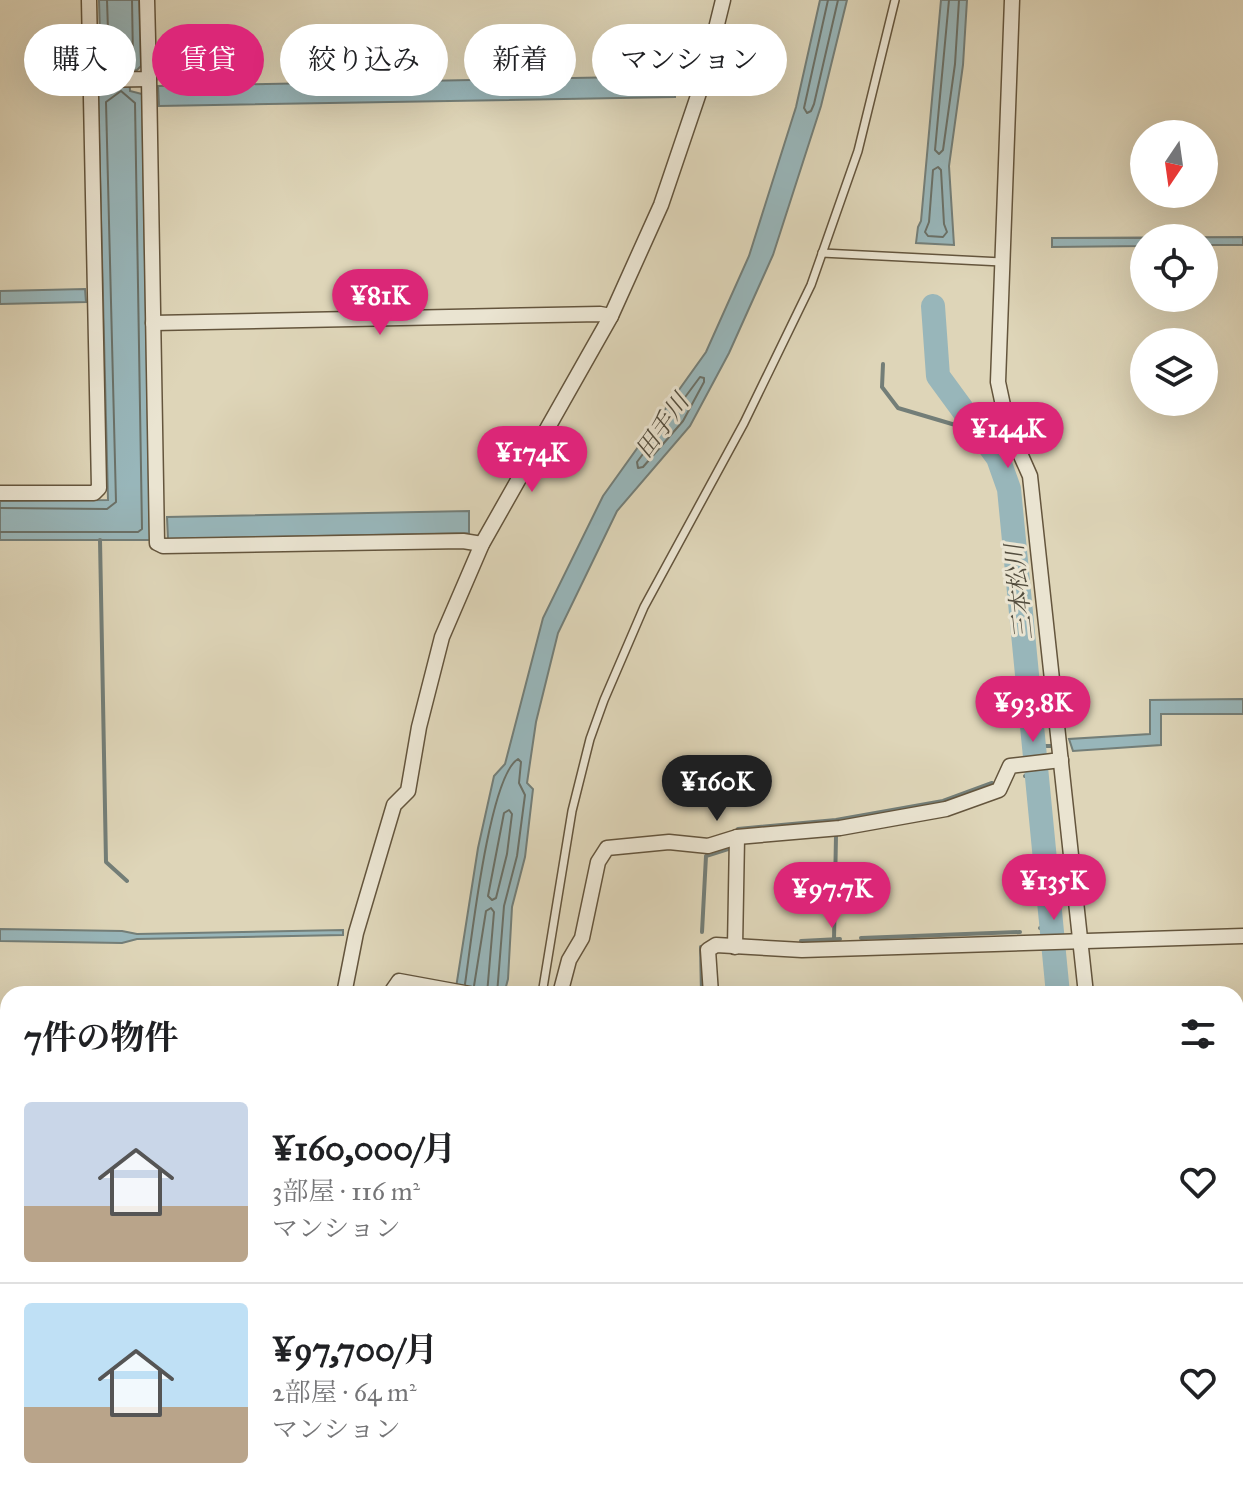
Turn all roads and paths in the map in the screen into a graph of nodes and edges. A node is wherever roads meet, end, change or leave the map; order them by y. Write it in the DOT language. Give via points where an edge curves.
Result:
graph roads {
  1 [pos="89,0"];
  2 [pos="147,0"];
  3 [pos="723,0"];
  4 [pos="895,0"];
  5 [pos="1012,0"];
  6 [pos="92,24"];
  7 [pos="149,79"];
  8 [pos="136,80"];
  9 [pos="98,96"];
  10 [pos="822,253"];
  11 [pos="1002,262"];
  12 [pos="611,316"];
  13 [pos="153,323"];
  14 [pos="0,493"];
  15 [pos="482,544"];
  16 [pos="1061,760"];
  17 [pos="737,837"];
  18 [pos="1243,936"];
  19 [pos="1079,940"];
  20 [pos="735,947"];
  21 [pos="346,986"];
  22 [pos="396,986"];
  23 [pos="428,986"];
  24 [pos="543,986"];
  25 [pos="562,986"];
  26 [pos="710,986"];
  27 [pos="1085,986"];
  1 -- 6 [label="street"];
  2 -- 7 [label="street"];
  3 -- 12 [label="street" via="703,81 661,205"];
  4 -- 10 [label="lane" via="858,151"];
  5 -- 11 [label="street"];
  7 -- 8 [label="street"];
  7 -- 13 [label="street"];
  9 -- 14 [label="street" via="99,488 94,493"];
  10 -- 11 [label="lane"];
  10 -- 24 [label="lane" via="751,409 644,607 604,700 572,811"];
  11 -- 16 [label="street" via="998,382 1007,424 1030,476"];
  12 -- 13 [label="street"];
  12 -- 15 [label="street"];
  13 -- 15 [label="street" via="157,543"];
  15 -- 21 [label="street" via="442,637 408,791 394,805"];
  16 -- 17 [label="street" via="1010,766 999,790 946,809 840,828"];
  16 -- 19 [label="street"];
  17 -- 20 [label="street"];
  17 -- 25 [label="street" via="708,846 669,842 607,848 598,862 582,938"];
  18 -- 19 [label="street"];
  19 -- 20 [label="street" via="802,950"];
  19 -- 27 [label="street"];
  20 -- 26 [label="street" via="716,945 708,950"];
  22 -- 23 [label="street" via="399,981"];
}
